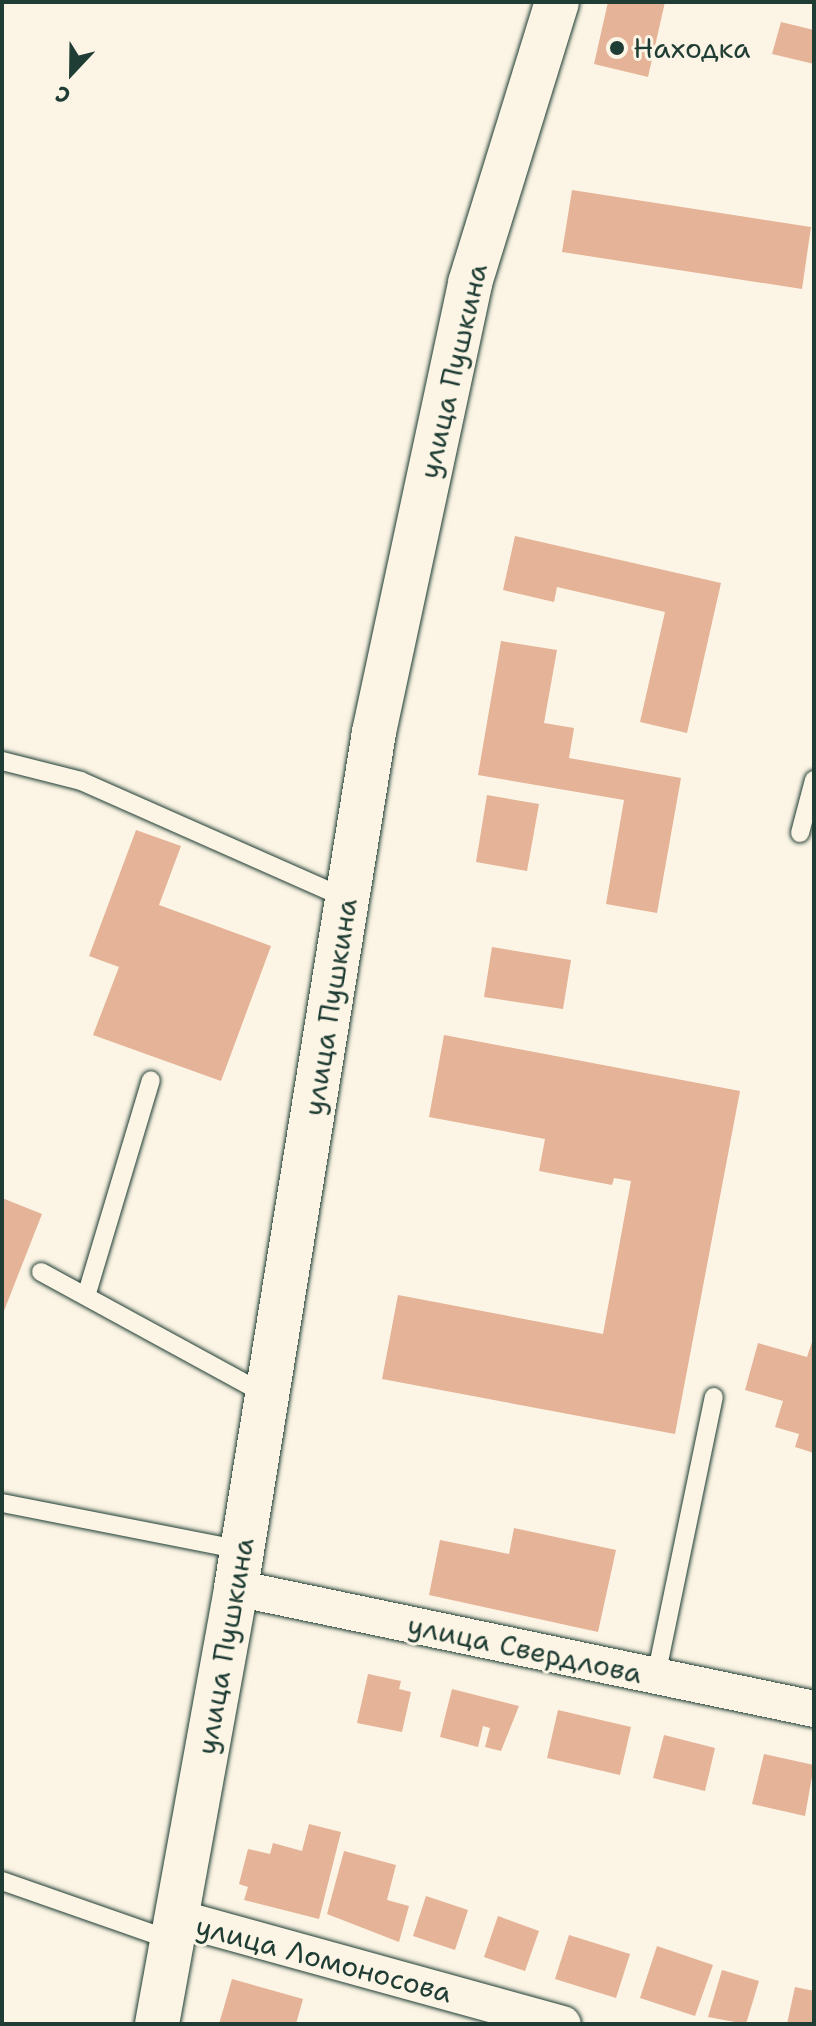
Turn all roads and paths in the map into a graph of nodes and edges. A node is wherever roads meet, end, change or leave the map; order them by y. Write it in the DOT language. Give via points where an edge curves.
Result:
graph roads {
  1 [pos="557,2"];
  2 [pos="2,761"];
  3 [pos="814,780"];
  4 [pos="800,833"];
  5 [pos="347,899"];
  6 [pos="151,1080"];
  7 [pos="41,1272"];
  8 [pos="87,1293"];
  9 [pos="267,1395"];
  10 [pos="714,1397"];
  11 [pos="2,1503"];
  12 [pos="239,1569"];
  13 [pos="656,1676"];
  14 [pos="814,1709"];
  15 [pos="2,1881"];
  16 [pos="176,1930"];
  17 [pos="157,2024"];
  18 [pos="563,2024"];
  1 -- 5 [label="street, улица Пушкина" via="470,283 374,732"];
  2 -- 5 [label="lane" via="81,781"];
  3 -- 4 [label="lane"];
  5 -- 9 [label="street, улица Пушкина"];
  6 -- 8 [label="lane"];
  7 -- 8 [label="lane"];
  8 -- 9 [label="lane"];
  9 -- 12 [label="street, улица Пушкина"];
  10 -- 13 [label="lane"];
  11 -- 12 [label="lane"];
  12 -- 13 [label="street, улица Свердлова"];
  12 -- 16 [label="street, улица Пушкина"];
  13 -- 14 [label="street, улица Свердлова"];
  15 -- 16 [label="lane"];
  16 -- 17 [label="street, улица Пушкина"];
  16 -- 18 [label="street, улица Ломоносова"];
}
